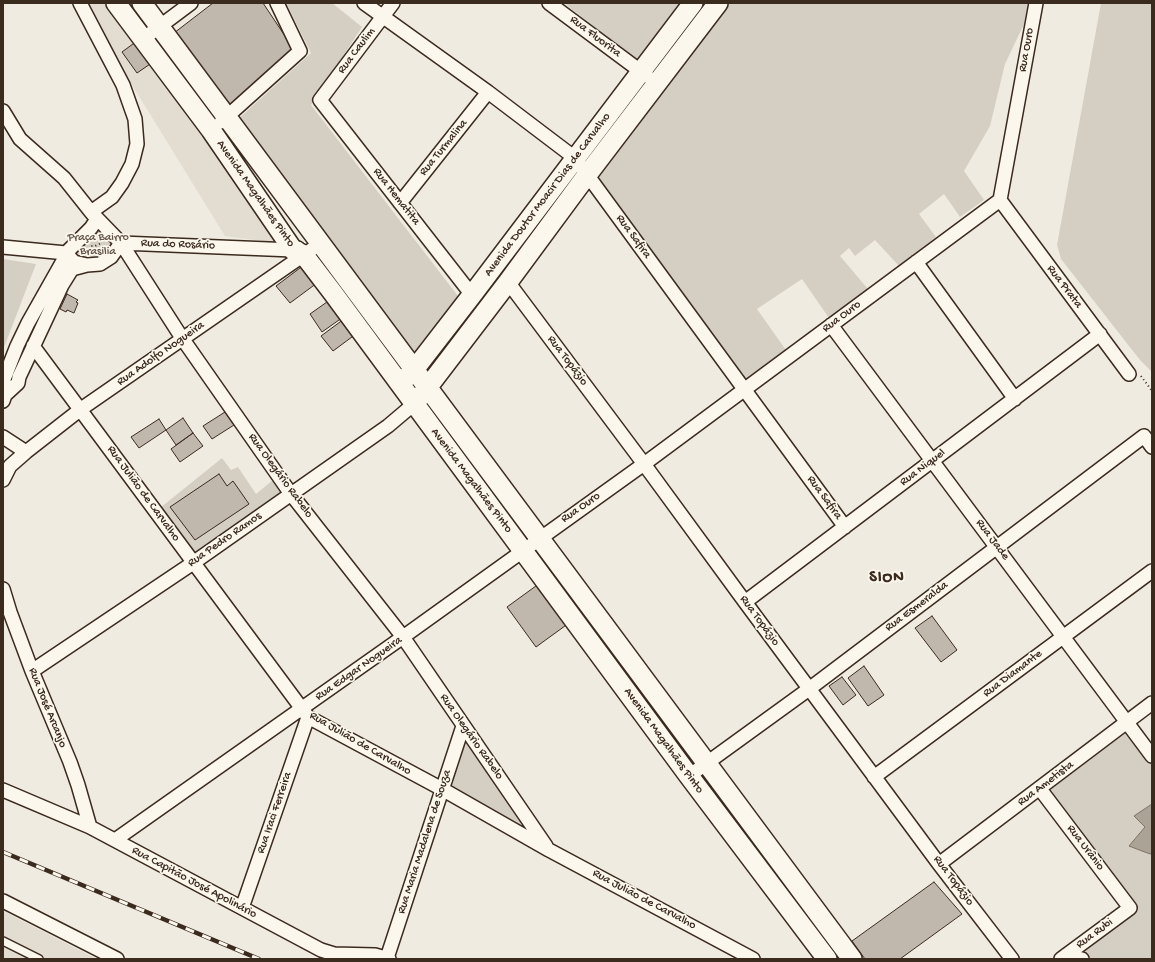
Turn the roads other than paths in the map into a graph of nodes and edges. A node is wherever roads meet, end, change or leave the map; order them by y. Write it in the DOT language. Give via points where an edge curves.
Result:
graph roads {
  1 [pos="80,3"];
  2 [pos="116,3"];
  3 [pos="142,3"];
  4 [pos="191,3"];
  5 [pos="277,3"];
  6 [pos="364,3"];
  7 [pos="393,3"];
  8 [pos="549,3"];
  9 [pos="693,3"];
  10 [pos="718,3"];
  11 [pos="1036,3"];
  12 [pos="383,16"];
  13 [pos="160,26"];
  14 [pos="143,39"];
  15 [pos="641,72"];
  16 [pos="657,83"];
  17 [pos="488,92"];
  18 [pos="320,100"];
  19 [pos="3,111"];
  20 [pos="228,118"];
  21 [pos="211,130"];
  22 [pos="3,133"];
  23 [pos="20,139"];
  24 [pos="575,158"];
  25 [pos="587,175"];
  26 [pos="1000,200"];
  27 [pos="400,203"];
  28 [pos="91,212"];
  29 [pos="320,241"];
  30 [pos="121,243"];
  31 [pos="3,248"];
  32 [pos="298,252"];
  33 [pos="64,257"];
  34 [pos="916,262"];
  35 [pos="87,265"];
  36 [pos="508,282"];
  37 [pos="472,295"];
  38 [pos="831,325"];
  39 [pos="1100,334"];
  40 [pos="182,338"];
  41 [pos="33,346"];
  42 [pos="414,370"];
  43 [pos="1129,374"];
  44 [pos="19,377"];
  45 [pos="3,379"];
  46 [pos="400,385"];
  47 [pos="428,387"];
  48 [pos="744,389"];
  49 [pos="4,398"];
  50 [pos="1015,399"];
  51 [pos="414,404"];
  52 [pos="81,409"];
  53 [pos="3,437"];
  54 [pos="1148,441"];
  55 [pos="26,452"];
  56 [pos="933,461"];
  57 [pos="644,464"];
  58 [pos="3,480"];
  59 [pos="496,480"];
  60 [pos="479,491"];
  61 [pos="292,494"];
  62 [pos="845,527"];
  63 [pos="540,538"];
  64 [pos="996,546"];
  65 [pos="522,550"];
  66 [pos="194,563"];
  67 [pos="1152,571"];
  68 [pos="3,589"];
  69 [pos="745,602"];
  70 [pos="403,637"];
  71 [pos="1063,637"];
  72 [pos="32,671"];
  73 [pos="809,689"];
  74 [pos="1152,703"];
  75 [pos="305,713"];
  76 [pos="1127,722"];
  77 [pos="464,726"];
  78 [pos="1152,756"];
  79 [pos="706,763"];
  80 [pos="689,776"];
  81 [pos="874,777"];
  82 [pos="442,789"];
  83 [pos="1040,789"];
  84 [pos="3,790"];
  85 [pos="90,827"];
  86 [pos="115,840"];
  87 [pos="549,850"];
  88 [pos="939,864"];
  89 [pos="3,901"];
  90 [pos="242,908"];
  91 [pos="1130,908"];
  92 [pos="3,941"];
  93 [pos="336,956"];
  94 [pos="1063,957"];
  95 [pos="388,958"];
  96 [pos="39,959"];
  97 [pos="117,959"];
  98 [pos="753,959"];
  99 [pos="827,959"];
  100 [pos="852,959"];
  101 [pos="1012,959"];
  102 [pos="1082,959"];
  1 -- 28 [label="street" via="123,85 135,119 137,144 132,164 122,183 112,197"];
  2 -- 14 [label="main road, Avenida Magalhães Pinto"];
  3 -- 13 [label="main road, Avenida Magalhães Pinto"];
  4 -- 13 [label="street"];
  5 -- 20 [label="street" via="300,51"];
  6 -- 12 [label="street, Rua Safira"];
  7 -- 12 [label="street, Rua Caulim"];
  8 -- 15 [label="street, Rua Fluorita"];
  9 -- 15 [label="main road, Avenida Doutor Moacir Dias de Carvalho"];
  10 -- 16 [label="main road, Avenida Doutor Moacir Dias de Carvalho"];
  11 -- 26 [label="street, Rua Ouro"];
  12 -- 17 [label="street, Rua Safira"];
  12 -- 18 [label="street, Rua Caulim"];
  13 -- 14 [label="street"];
  13 -- 20 [label="main road, Avenida Magalhães Pinto"];
  14 -- 21 [label="main road, Avenida Magalhães Pinto"];
  15 -- 16 [label="street, Rua Fluorita"];
  15 -- 24 [label="main road, Avenida Doutor Moacir Dias de Carvalho"];
  16 -- 25 [label="main road, Avenida Doutor Moacir Dias de Carvalho"];
  17 -- 24 [label="street, Rua Safira"];
  17 -- 27 [label="street, Rua Turmalina"];
  18 -- 27 [label="street, Rua Hematita"];
  19 -- 23 [label="street, Rua Olegário Rabelo"];
  20 -- 21 [label="street"];
  20 -- 29 [label="main road, Avenida Magalhães Pinto"];
  21 -- 32 [label="main road, Avenida Magalhães Pinto"];
  22 -- 23 [label="street"];
  23 -- 28 [label="street, Rua Olegário Rabelo" via="64,178"];
  24 -- 25 [label="street, Rua Safira"];
  24 -- 37 [label="main road, Avenida Doutor Moacir Dias de Carvalho"];
  25 -- 36 [label="main road, Avenida Doutor Moacir Dias de Carvalho"];
  25 -- 48 [label="street, Rua Safira"];
  26 -- 34 [label="street, Rua Ouro"];
  26 -- 39 [label="street, Rua Prata"];
  27 -- 37 [label="street, Rua Hematita"];
  28 -- 30 [label="street, Rua Olegário Rabelo"];
  28 -- 33 [label="street" via="97,219"];
  29 -- 32 [label="street, Rua do Rosário"];
  29 -- 42 [label="main road, Avenida Magalhães Pinto"];
  30 -- 32 [label="street, Rua do Rosário"];
  30 -- 35 [label="street" via="111,257 100,264"];
  30 -- 40 [label="street, Rua Olegário Rabelo"];
  31 -- 33 [label="street"];
  32 -- 40 [label="street, Rua Adolfo Nogueira"];
  32 -- 46 [label="main road, Avenida Magalhães Pinto"];
  33 -- 35 [label="street"];
  33 -- 45 [label="street" via="23,334"];
  34 -- 38 [label="street, Rua Ouro"];
  34 -- 50 [label="street"];
  35 -- 41 [label="street" via="72,269"];
  36 -- 47 [label="main road, Avenida Doutor Moacir Dias de Carvalho"];
  36 -- 57 [label="street, Rua Topázio"];
  37 -- 42 [label="main road, Avenida Doutor Moacir Dias de Carvalho"];
  38 -- 48 [label="street, Rua Ouro"];
  38 -- 56 [label="street, Rua Jade"];
  39 -- 43 [label="street, Rua Prata"];
  39 -- 50 [label="street, Rua Niquel"];
  40 -- 52 [label="street, Rua Adolfo Nogueira"];
  40 -- 61 [label="street, Rua Olegário Rabelo"];
  41 -- 44 [label="street"];
  41 -- 52 [label="street, Rua Julião de Carvalho"];
  42 -- 46 [label="main road, Avenida Doutor Moacir Dias de Carvalho"];
  42 -- 47 [label="main road, Avenida Magalhães Pinto"];
  44 -- 45 [label="street"];
  44 -- 49 [label="street" via="18,383"];
  45 -- 49 [label="street"];
  46 -- 51 [label="main road, Avenida Magalhães Pinto"];
  47 -- 51 [label="main road, Avenida Doutor Moacir Dias de Carvalho"];
  47 -- 59 [label="main road, Avenida Magalhães Pinto"];
  48 -- 57 [label="street, Rua Ouro"];
  48 -- 62 [label="street, Rua Safira"];
  50 -- 56 [label="street, Rua Niquel"];
  51 -- 60 [label="main road, Avenida Magalhães Pinto"];
  51 -- 61 [label="street, Rua Pedro Ramos" via="388,426"];
  52 -- 55 [label="street, Rua Adolfo Nogueira"];
  52 -- 66 [label="street, Rua Julião de Carvalho"];
  53 -- 55 [label="street"];
  54 -- 64 [label="street, Rua Esmeralda"];
  55 -- 58 [label="street" via="10,466"];
  56 -- 62 [label="street, Rua Niquel"];
  56 -- 64 [label="street, Rua Jade"];
  57 -- 63 [label="street, Rua Ouro"];
  57 -- 69 [label="street, Rua Topázio"];
  59 -- 60 [label="main road"];
  59 -- 63 [label="main road, Avenida Magalhães Pinto"];
  60 -- 65 [label="main road, Avenida Magalhães Pinto"];
  61 -- 66 [label="street, Rua Pedro Ramos"];
  61 -- 70 [label="street, Rua Olegário Rabelo"];
  62 -- 69 [label="street, Rua Niquel"];
  63 -- 65 [label="street, Rua Ouro"];
  63 -- 79 [label="main road, Avenida Magalhães Pinto"];
  64 -- 71 [label="street, Rua Jade"];
  64 -- 73 [label="street, Rua Esmeralda"];
  65 -- 70 [label="street, Rua Edgar Nogueira"];
  65 -- 80 [label="main road, Avenida Magalhães Pinto"];
  66 -- 72 [label="street, Rua Pedro Ramos"];
  66 -- 75 [label="street, Rua Julião de Carvalho"];
  67 -- 71 [label="street, Rua Diamante"];
  68 -- 72 [label="street, Rua José Arcanjo"];
  69 -- 73 [label="street, Rua Topázio"];
  70 -- 75 [label="street, Rua Edgar Nogueira"];
  70 -- 77 [label="street, Rua Olegário Rabelo"];
  71 -- 76 [label="street, Rua Jade"];
  71 -- 81 [label="street, Rua Diamante"];
  72 -- 85 [label="street, Rua José Arcanjo" via="70,762"];
  73 -- 79 [label="street, Rua Esmeralda"];
  73 -- 81 [label="street, Rua Topázio"];
  74 -- 76 [label="street, Rua Ametista"];
  75 -- 82 [label="street, Rua Julião de Carvalho"];
  75 -- 86 [label="street, Rua Edgar Nogueira"];
  75 -- 90 [label="street, Rua Iraci Ferreira"];
  76 -- 78 [label="street, Rua Jade"];
  76 -- 83 [label="street, Rua Ametista"];
  77 -- 82 [label="street, Rua Maria Madalena de Souza"];
  77 -- 87 [label="street, Rua Olegário Rabelo"];
  79 -- 80 [label="street, Rua Esmeralda"];
  79 -- 100 [label="main road, Avenida Magalhães Pinto"];
  80 -- 99 [label="main road, Avenida Magalhães Pinto"];
  81 -- 88 [label="street, Rua Topázio"];
  82 -- 87 [label="street, Rua Julião de Carvalho"];
  82 -- 95 [label="street, Rua Maria Madalena de Souza"];
  83 -- 88 [label="street, Rua Ametista"];
  83 -- 91 [label="street, Rua Urânio"];
  84 -- 85 [label="street, Rua Capitão José Apolinário"];
  85 -- 86 [label="street, Rua Capitão José Apolinário"];
  86 -- 90 [label="street, Rua Capitão José Apolinário"];
  87 -- 98 [label="street, Rua Julião de Carvalho"];
  88 -- 101 [label="street, Rua Topázio"];
  89 -- 97 [label="street"];
  90 -- 93 [label="street, Rua Capitão José Apolinário"];
  91 -- 94 [label="street, Rua Rubi"];
  92 -- 96 [label="lane"];
  93 -- 95 [label="street, Rua Capitão José Apolinário" via="375,955"];
  94 -- 102 [label="street"];
}
